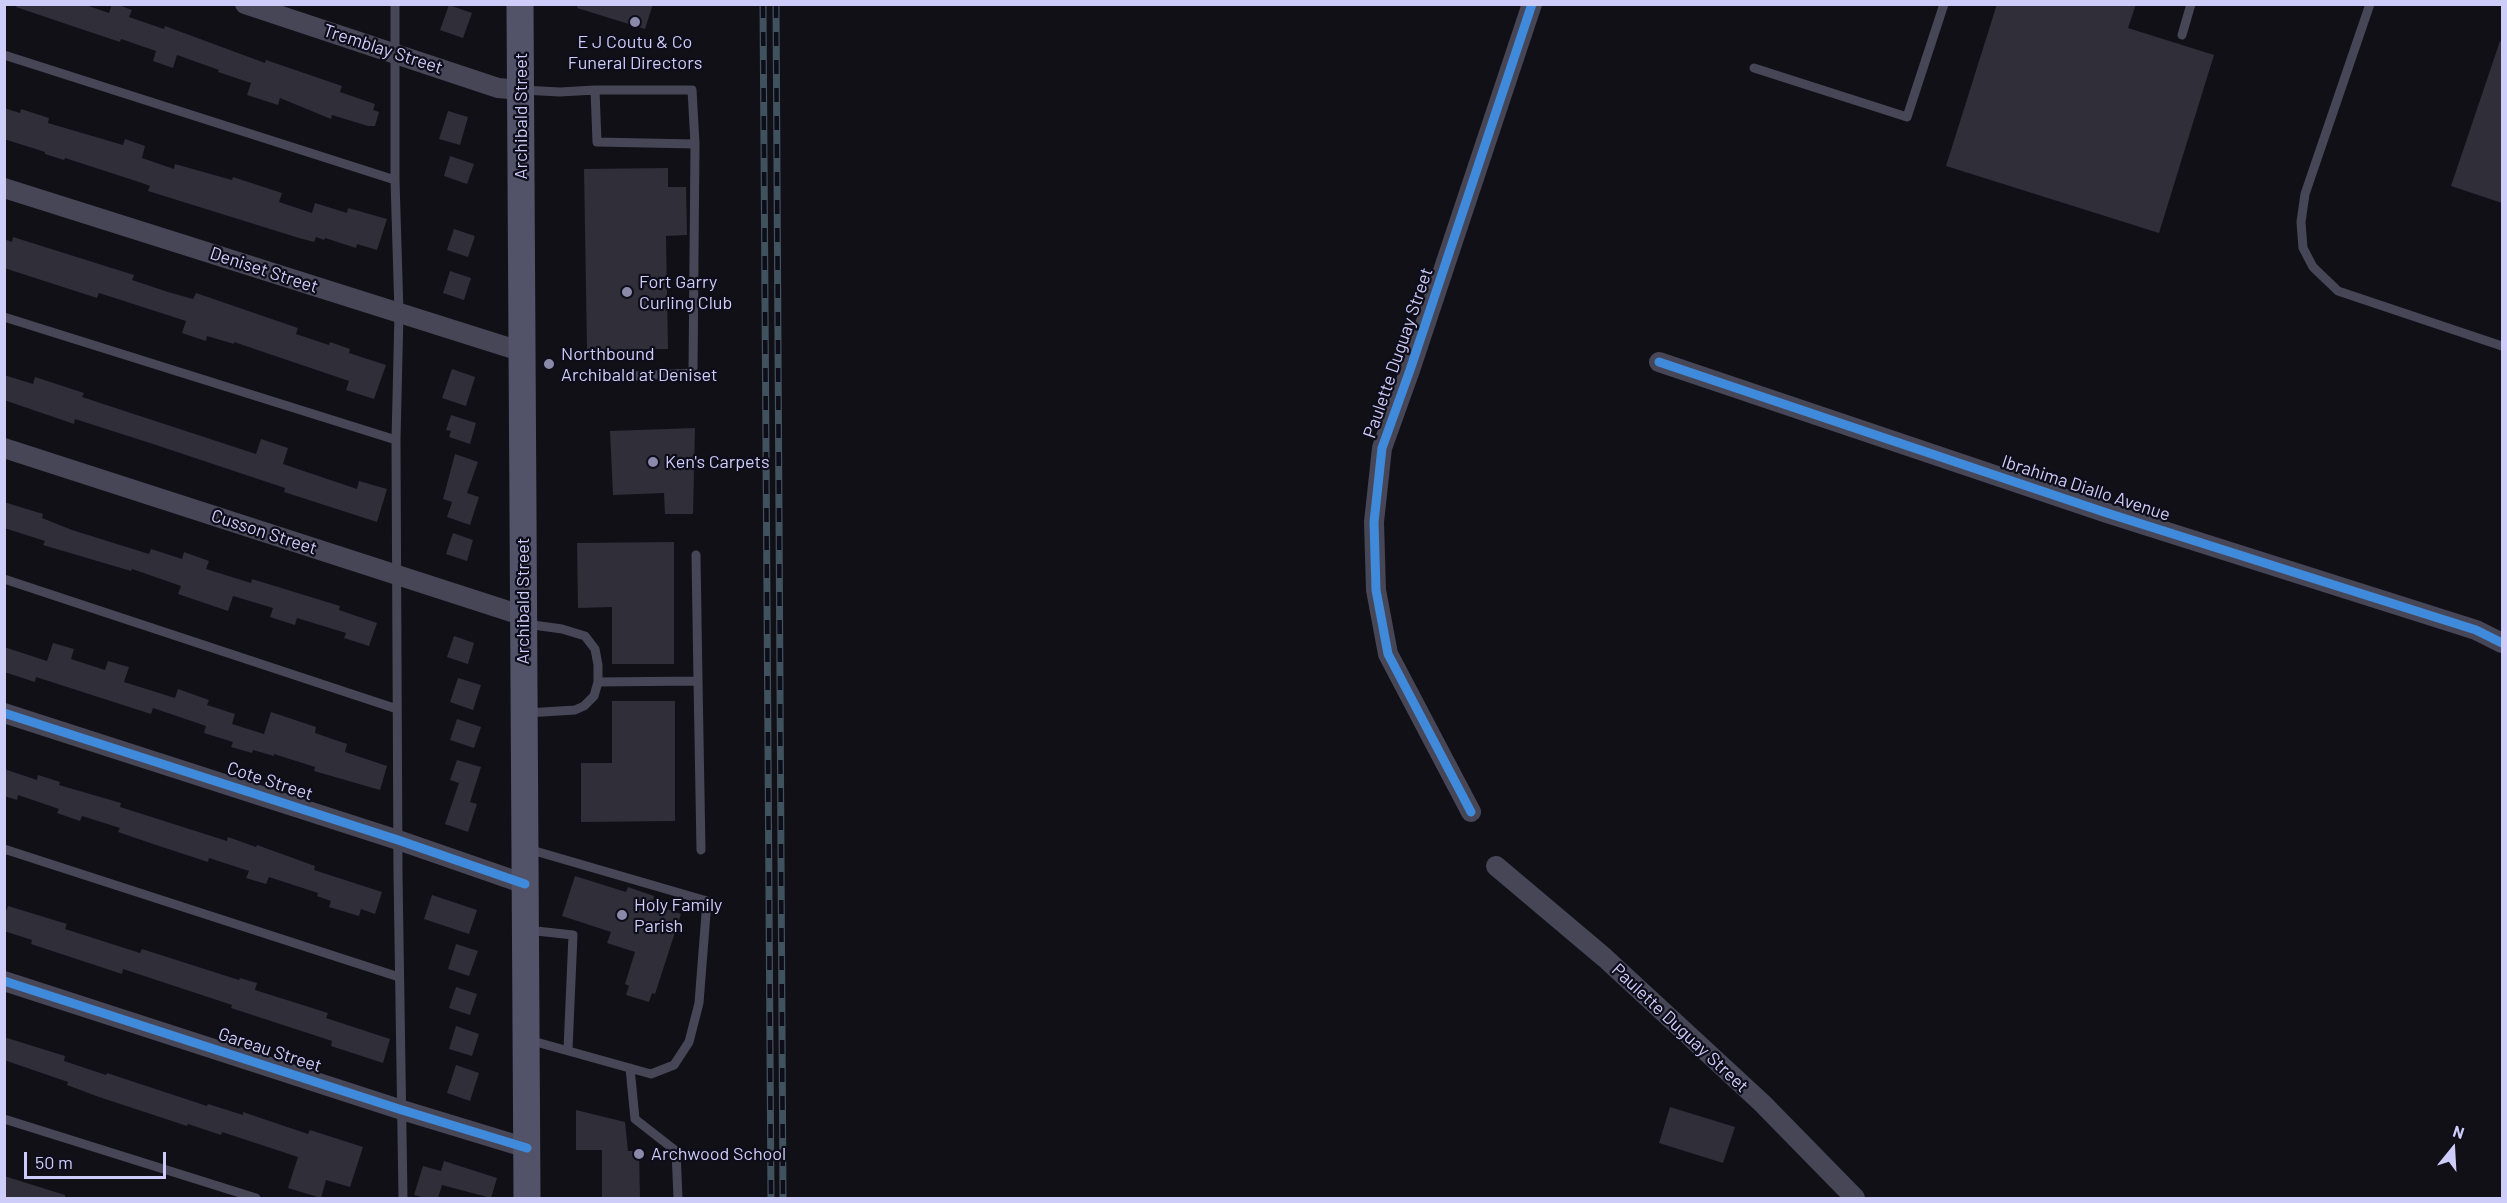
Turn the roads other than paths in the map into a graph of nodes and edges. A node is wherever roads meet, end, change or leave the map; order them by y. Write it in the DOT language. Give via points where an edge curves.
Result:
graph roads {
  1 [pos="245,4"];
  2 [pos="395,4"];
  3 [pos="520,4"];
  4 [pos="1532,4"];
  5 [pos="1944,4"];
  6 [pos="2191,4"];
  7 [pos="2370,4"];
  8 [pos="2182,35"];
  9 [pos="395,53"];
  10 [pos="4,55"];
  11 [pos="1754,68"];
  12 [pos="520,90"];
  13 [pos="595,90"];
  14 [pos="694,144"];
  15 [pos="394,180"];
  16 [pos="4,188"];
  17 [pos="399,313"];
  18 [pos="4,317"];
  19 [pos="2502,346"];
  20 [pos="523,352"];
  21 [pos="1659,362"];
  22 [pos="598,378"];
  23 [pos="396,440"];
  24 [pos="4,448"];
  25 [pos="696,555"];
  26 [pos="397,575"];
  27 [pos="4,579"];
  28 [pos="524,620"];
  29 [pos="2502,643"];
  30 [pos="698,681"];
  31 [pos="598,682"];
  32 [pos="398,709"];
  33 [pos="4,713"];
  34 [pos="524,713"];
  35 [pos="1471,812"];
  36 [pos="398,840"];
  37 [pos="525,848"];
  38 [pos="4,849"];
  39 [pos="701,850"];
  40 [pos="1497,866"];
  41 [pos="525,884"];
  42 [pos="525,930"];
  43 [pos="399,977"];
  44 [pos="4,981"];
  45 [pos="527,1039"];
  46 [pos="568,1049"];
  47 [pos="630,1068"];
  48 [pos="402,1110"];
  49 [pos="4,1119"];
  50 [pos="527,1148"];
  51 [pos="256,1198"];
  52 [pos="403,1198"];
  53 [pos="527,1198"];
  54 [pos="678,1198"];
  55 [pos="1855,1198"];
  1 -- 9 [label="street, Tremblay Street"];
  2 -- 9 [label="lane"];
  3 -- 12 [label="main road, Archibald Street"];
  4 -- 35 [label="street, Paulette Duguay Street" via="1382,448 1374,522 1376,590 1388,654"];
  5 -- 11 [label="lane" via="1907,117"];
  6 -- 8 [label="lane"];
  7 -- 19 [label="lane" via="2305,194 2303,248 2313,267 2338,291"];
  9 -- 12 [label="street, Tremblay Street" via="498,88"];
  9 -- 15 [label="lane"];
  10 -- 15 [label="lane"];
  12 -- 13 [label="lane"];
  12 -- 20 [label="main road, Archibald Street"];
  13 -- 14 [label="lane" via="597,142"];
  13 -- 14 [label="lane" via="692,90"];
  14 -- 22 [label="lane" via="693,373"];
  15 -- 17 [label="lane"];
  16 -- 17 [label="street, Deniset Street"];
  17 -- 20 [label="street, Deniset Street"];
  17 -- 23 [label="lane"];
  18 -- 23 [label="lane"];
  20 -- 28 [label="main road, Archibald Street"];
  21 -- 29 [label="street, Ibrahima Diallo Avenue" via="2107,513 2476,630"];
  23 -- 26 [label="lane"];
  24 -- 26 [label="street, Cusson Street"];
  25 -- 30 [label="lane"];
  26 -- 28 [label="street, Cusson Street"];
  26 -- 32 [label="lane"];
  27 -- 32 [label="lane"];
  28 -- 31 [label="lane" via="585,636 595,649"];
  28 -- 34 [label="main road, Archibald Street"];
  30 -- 31 [label="lane"];
  30 -- 39 [label="lane"];
  31 -- 34 [label="lane" via="594,696 575,710"];
  32 -- 36 [label="lane"];
  33 -- 36 [label="street, Cote Street"];
  34 -- 37 [label="main road, Archibald Street"];
  36 -- 41 [label="street, Cote Street"];
  36 -- 43 [label="lane"];
  37 -- 41 [label="main road, Archibald Street"];
  37 -- 47 [label="lane" via="707,901 699,1004 689,1042 674,1065 651,1074"];
  38 -- 43 [label="lane"];
  40 -- 55 [label="street, Paulette Duguay Street" via="1632,982 1762,1103"];
  41 -- 42 [label="main road, Archibald Street"];
  42 -- 45 [label="main road, Archibald Street"];
  42 -- 46 [label="lane" via="573,935"];
  43 -- 48 [label="lane"];
  44 -- 48 [label="street, Gareau Street"];
  45 -- 46 [label="lane"];
  45 -- 50 [label="main road, Archibald Street"];
  46 -- 47 [label="lane"];
  47 -- 54 [label="lane" via="635,1119 676,1150"];
  48 -- 50 [label="street, Gareau Street"];
  48 -- 52 [label="lane"];
  49 -- 51 [label="lane"];
  50 -- 53 [label="main road, Archibald Street"];
}
